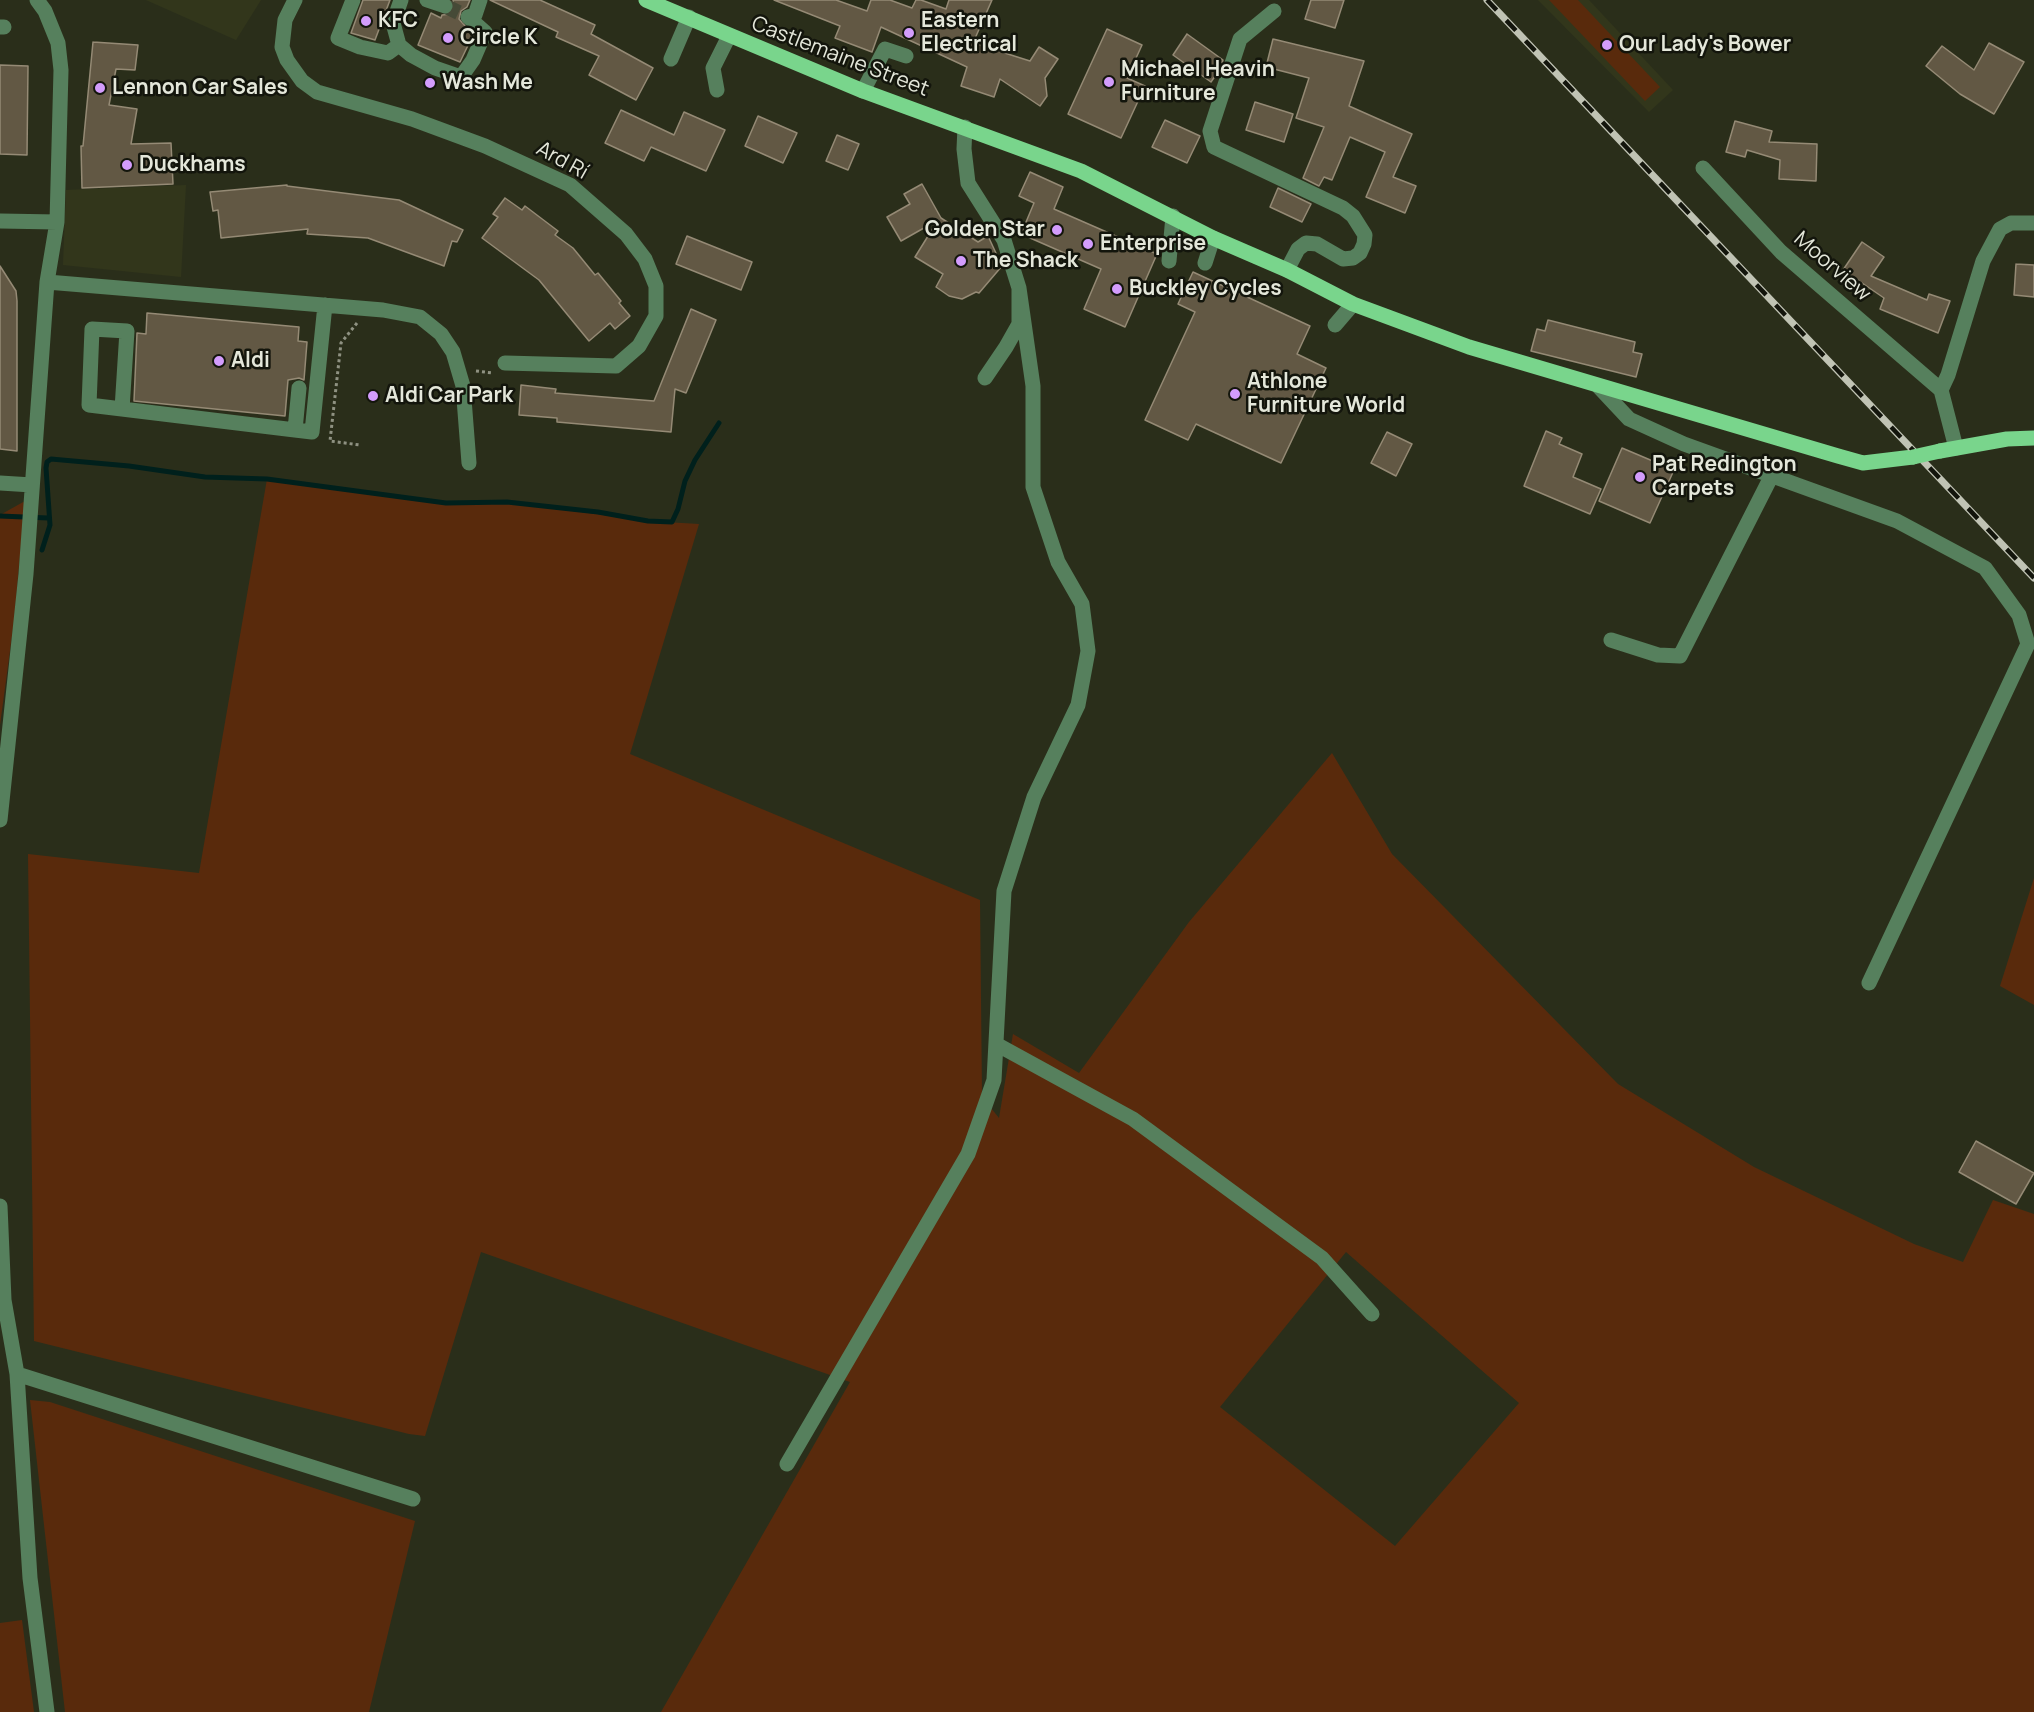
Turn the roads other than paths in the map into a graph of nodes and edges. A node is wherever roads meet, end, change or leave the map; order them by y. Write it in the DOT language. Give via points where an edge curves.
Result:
graph roads {
  1 [pos="37,0"];
  2 [pos="295,0"];
  3 [pos="353,0"];
  4 [pos="401,0"];
  5 [pos="427,0"];
  6 [pos="480,0"];
  7 [pos="646,0"];
  8 [pos="445,6"];
  9 [pos="1274,11"];
  10 [pos="688,17"];
  11 [pos="729,36"];
  12 [pos="399,45"];
  13 [pos="906,56"];
  14 [pos="671,59"];
  15 [pos="717,90"];
  16 [pos="863,91"];
  17 [pos="959,125"];
  18 [pos="1703,168"];
  19 [pos="1173,216"];
  20 [pos="0,221"];
  21 [pos="57,222"];
  22 [pos="2034,223"];
  23 [pos="1213,238"];
  24 [pos="1169,261"];
  25 [pos="1205,263"];
  26 [pos="1287,270"];
  27 [pos="47,282"];
  28 [pos="1019,288"];
  29 [pos="1353,304"];
  30 [pos="325,305"];
  31 [pos="1335,325"];
  32 [pos="505,363"];
  33 [pos="986,378"];
  34 [pos="1599,387"];
  35 [pos="299,388"];
  36 [pos="1941,390"];
  37 [pos="122,409"];
  38 [pos="295,429"];
  39 [pos="2034,438"];
  40 [pos="1956,448"];
  41 [pos="469,463"];
  42 [pos="1771,477"];
  43 [pos="0,483"];
  44 [pos="32,485"];
  45 [pos="1611,640"];
  46 [pos="0,820"];
  47 [pos="1869,983"];
  48 [pos="996,1044"];
  49 [pos="0,1206"];
  50 [pos="2,1301"];
  51 [pos="1372,1314"];
  52 [pos="17,1374"];
  53 [pos="788,1464"];
  54 [pos="412,1499"];
  55 [pos="47,1712"];
  1 -- 21 [label="street" via="58,43 61,70"];
  2 -- 32 [label="street, Ard Rí" via="285,20 282,47 302,81 317,92 412,119 485,146 570,185 626,234 645,259 656,286 656,316 639,346 616,366"];
  3 -- 12 [label="street" via="338,38 388,52"];
  4 -- 12 [label="street" via="393,22"];
  5 -- 8 [label="street"];
  6 -- 12 [label="street" via="475,15 468,17 485,32 461,77 435,68"];
  7 -- 10 [label="main road, Castlemaine Street"];
  9 -- 26 [label="street" via="1240,39 1210,132 1214,147 1343,208 1365,235 1360,253 1353,258 1343,259 1317,243 1306,243 1298,249"];
  10 -- 11 [label="main road, Castlemaine Street"];
  10 -- 14 [label="street"];
  11 -- 15 [label="street" via="713,68"];
  11 -- 16 [label="main road, Castlemaine Street"];
  13 -- 16 [label="street" via="885,49"];
  16 -- 17 [label="main road, Castlemaine Street"];
  17 -- 19 [label="main road, Castlemaine Street" via="1042,150"];
  17 -- 28 [label="street" via="968,183 1004,240"];
  18 -- 36 [label="street, Moorview" via="1781,252"];
  19 -- 23 [label="main road, Castlemaine Street"];
  19 -- 24 [label="street"];
  20 -- 21 [label="street"];
  21 -- 27 [label="street"];
  22 -- 36 [label="street" via="2011,223 2000,229 1983,261"];
  23 -- 25 [label="street"];
  23 -- 26 [label="main road, Castlemaine Street"];
  26 -- 29 [label="main road, Castlemaine Street"];
  27 -- 30 [label="street"];
  27 -- 44 [label="street"];
  28 -- 33 [label="street" via="1019,324"];
  28 -- 48 [label="street" via="1033,386 1033,487 1058,562 1082,604 1088,651 1078,705 1034,796 1004,891"];
  29 -- 31 [label="street"];
  29 -- 34 [label="main road, Castlemaine Street" via="1469,347"];
  30 -- 38 [label="street" via="312,432"];
  30 -- 41 [label="street" via="420,318 441,334 453,352 463,387"];
  34 -- 40 [label="main road, Castlemaine Street, bridge" via="1863,463"];
  34 -- 42 [label="street" via="1629,419"];
  35 -- 38 [label="street"];
  36 -- 40 [label="street"];
  37 -- 37 [label="street" via="89,405 92,329 127,331"];
  37 -- 38 [label="street"];
  39 -- 40 [label="main road, Castlemaine Street"];
  42 -- 45 [label="street" via="1680,656 1658,655"];
  42 -- 47 [label="street" via="1897,521 1985,567 2019,615 2028,644"];
  43 -- 44 [label="street"];
  44 -- 46 [label="street"];
  48 -- 51 [label="street" via="1133,1119 1322,1258"];
  48 -- 53 [label="street" via="994,1080 968,1154"];
  49 -- 50 [label="street"];
  50 -- 52 [label="street"];
  52 -- 54 [label="street"];
  52 -- 55 [label="street" via="30,1578"];
}
